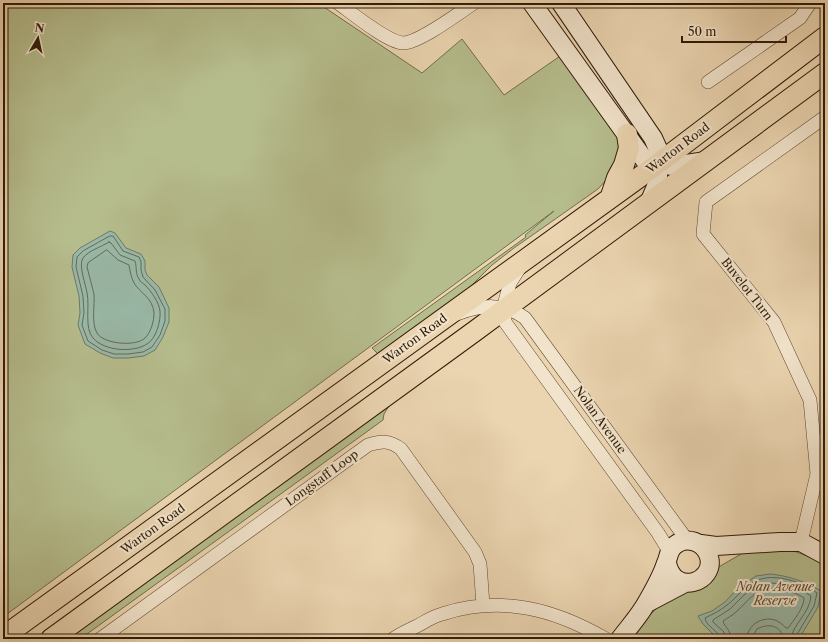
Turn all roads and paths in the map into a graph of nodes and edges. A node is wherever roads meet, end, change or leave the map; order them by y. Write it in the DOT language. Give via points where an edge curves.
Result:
graph roads {
  1 [pos="338,3"];
  2 [pos="474,3"];
  3 [pos="532,3"];
  4 [pos="561,3"];
  5 [pos="810,3"];
  6 [pos="825,37"];
  7 [pos="825,73"];
  8 [pos="708,82"];
  9 [pos="824,118"];
  10 [pos="627,134"];
  11 [pos="706,161"];
  12 [pos="659,163"];
  13 [pos="611,196"];
  14 [pos="649,203"];
  15 [pos="525,259"];
  16 [pos="505,309"];
  17 [pos="440,320"];
  18 [pos="694,542"];
  19 [pos="801,542"];
  20 [pos="738,546"];
  21 [pos="825,555"];
  22 [pos="668,557"];
  23 [pos="708,570"];
  24 [pos="685,583"];
  25 [pos="647,603"];
  26 [pos="483,605"];
  27 [pos="3,637"];
  28 [pos="51,639"];
  29 [pos="100,639"];
  30 [pos="393,639"];
  31 [pos="606,639"];
  32 [pos="620,639"];
  1 -- 2 [label="street" via="389,39 402,43 416,40"];
  3 -- 10 [label="street"];
  4 -- 12 [label="street" via="653,138 658,148"];
  5 -- 8 [label="street" via="800,18"];
  6 -- 12 [label="main road, Warton Road"];
  7 -- 11 [label="main road"];
  9 -- 19 [label="street, Buvelot Turn" via="706,202 703,234 774,322 810,400 817,474"];
  10 -- 12 [label="street" via="646,162"];
  10 -- 13 [label="main road" via="629,148"];
  11 -- 12 [label="street" via="673,166"];
  11 -- 14 [label="main road"];
  12 -- 13 [label="main road, Warton Road"];
  12 -- 14 [label="street" via="658,182"];
  13 -- 15 [label="main road, Warton Road"];
  14 -- 16 [label="main road"];
  15 -- 16 [label="street, Nolan Avenue" via="510,283"];
  15 -- 17 [label="main road, Warton Road"];
  16 -- 17 [label="street, Nolan Avenue" via="484,306"];
  16 -- 18 [label="street, Nolan Avenue" via="525,318"];
  16 -- 22 [label="street, Nolan Avenue" via="505,322 658,534"];
  16 -- 28 [label="main road"];
  17 -- 27 [label="main road, Warton Road"];
  18 -- 20 [label="street"];
  18 -- 22 [label="street" via="677,543"];
  18 -- 23 [label="street" via="706,550 710,558"];
  19 -- 20 [label="street"];
  19 -- 21 [label="street"];
  20 -- 23 [label="street"];
  22 -- 24 [label="street" via="668,570 678,581"];
  22 -- 25 [label="street"];
  23 -- 24 [label="street" via="697,581"];
  24 -- 25 [label="street"];
  25 -- 32 [label="street"];
  26 -- 29 [label="street, Longstaff Loop" via="480,564 476,552 401,449 393,443 378,442 368,444"];
  26 -- 30 [label="street" via="441,614"];
  26 -- 31 [label="street" via="527,607 560,616"];
}
